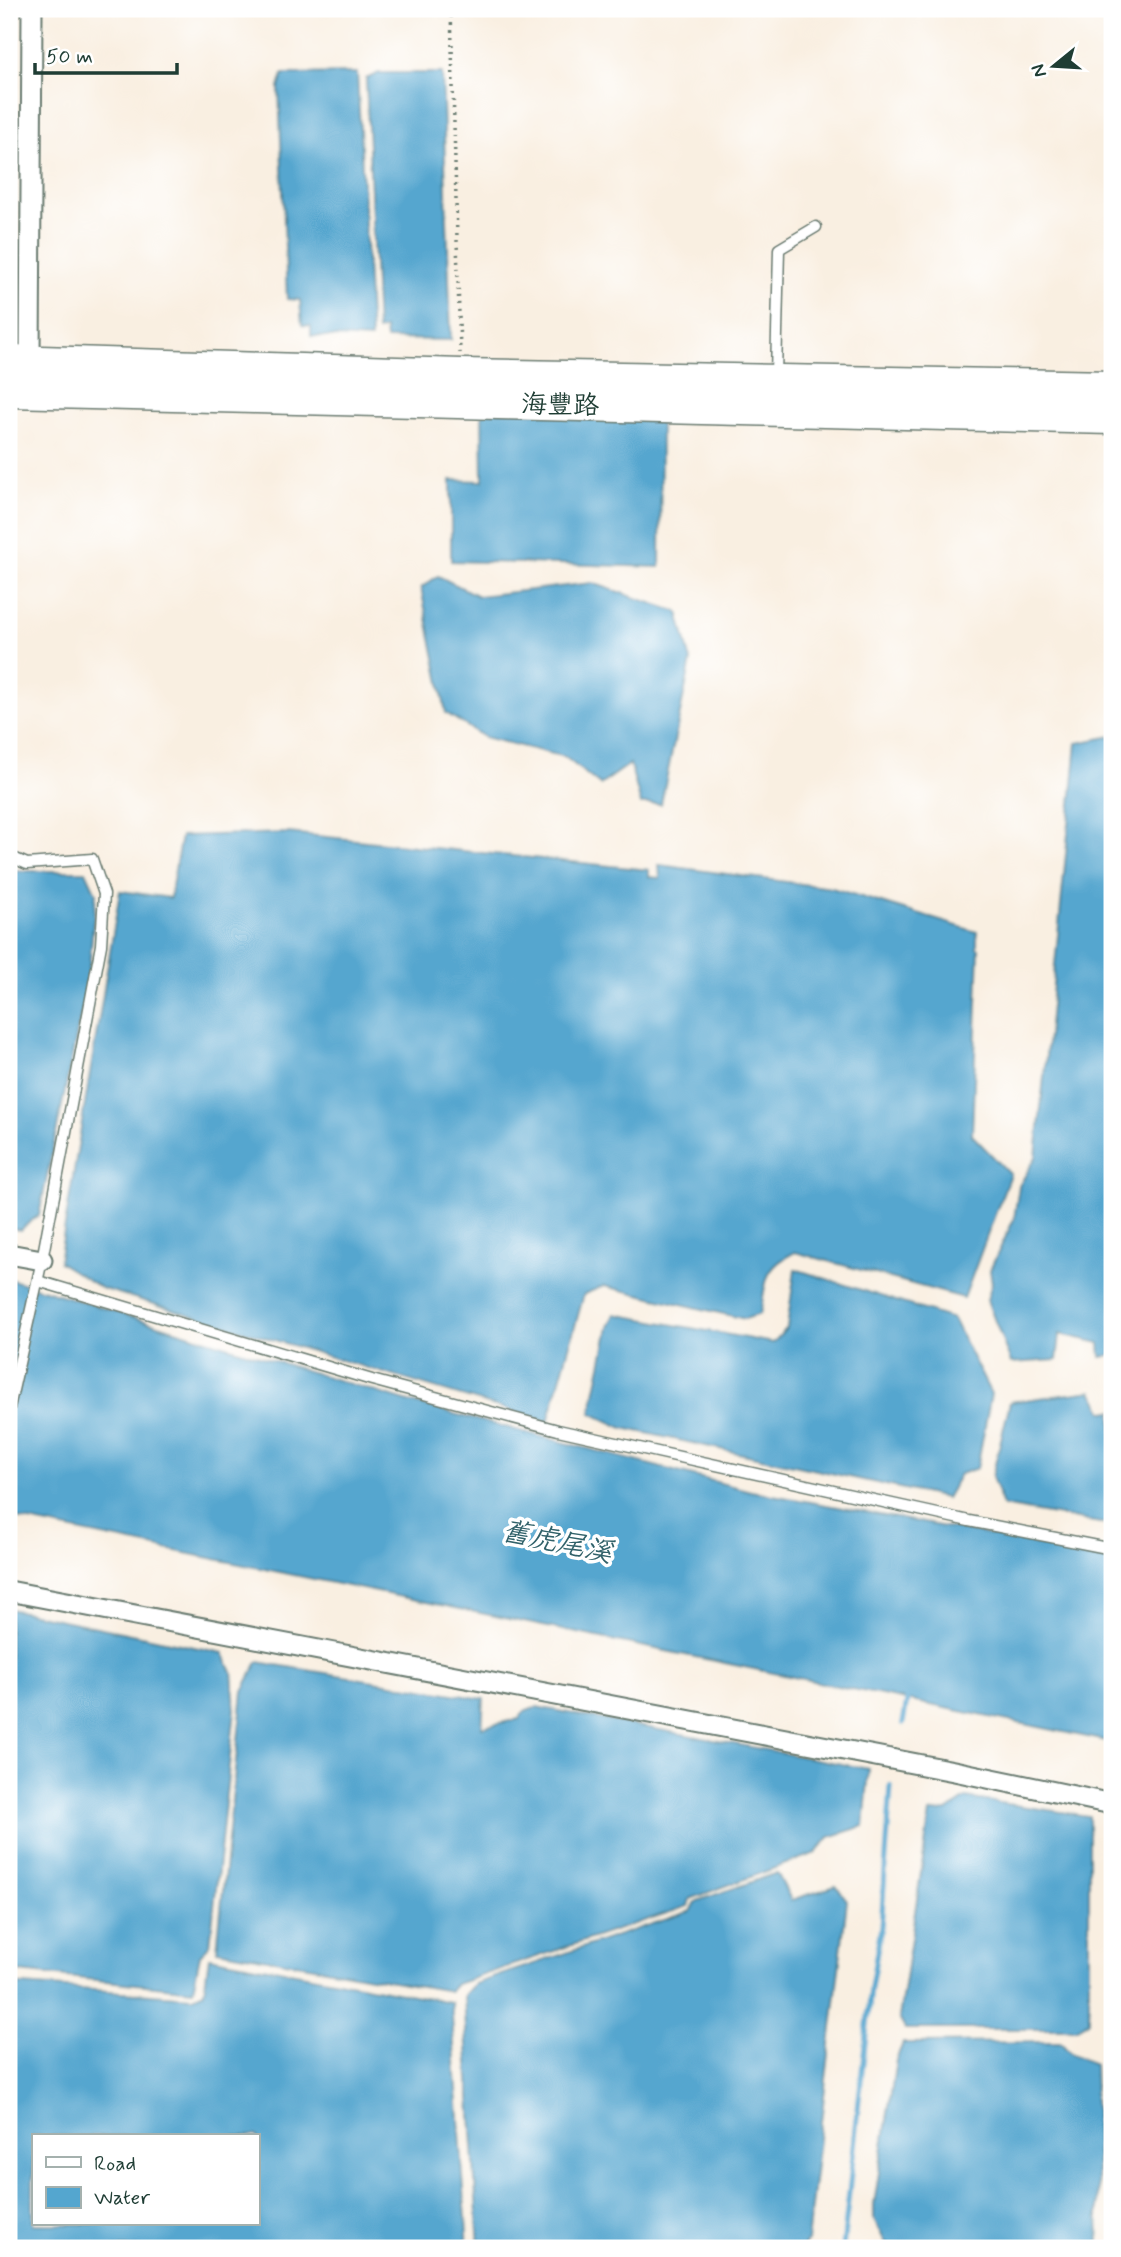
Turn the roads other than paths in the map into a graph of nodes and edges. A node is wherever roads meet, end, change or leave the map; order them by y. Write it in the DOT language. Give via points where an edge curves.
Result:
graph roads {
  1 [pos="32,9"];
  2 [pos="816,227"];
  3 [pos="20,361"];
  4 [pos="776,379"];
  5 [pos="1112,387"];
  6 [pos="9,391"];
  7 [pos="1112,418"];
  8 [pos="9,856"];
  9 [pos="9,1254"];
  10 [pos="42,1260"];
  11 [pos="38,1281"];
  12 [pos="9,1408"];
  13 [pos="1112,1549"];
  14 [pos="9,1591"];
  15 [pos="1112,1804"];
  1 -- 3 [label="street"];
  2 -- 4 [label="lane" via="779,249"];
  3 -- 4 [label="main road, 海豐路"];
  4 -- 5 [label="main road, 海豐路"];
  6 -- 7 [label="main road, 海豐路"];
  8 -- 10 [label="lane" via="27,864 92,859 104,894 102,945"];
  9 -- 10 [label="street"];
  10 -- 11 [label="lane"];
  11 -- 12 [label="lane"];
  11 -- 13 [label="lane" via="558,1430"];
  14 -- 15 [label="street"];
}
